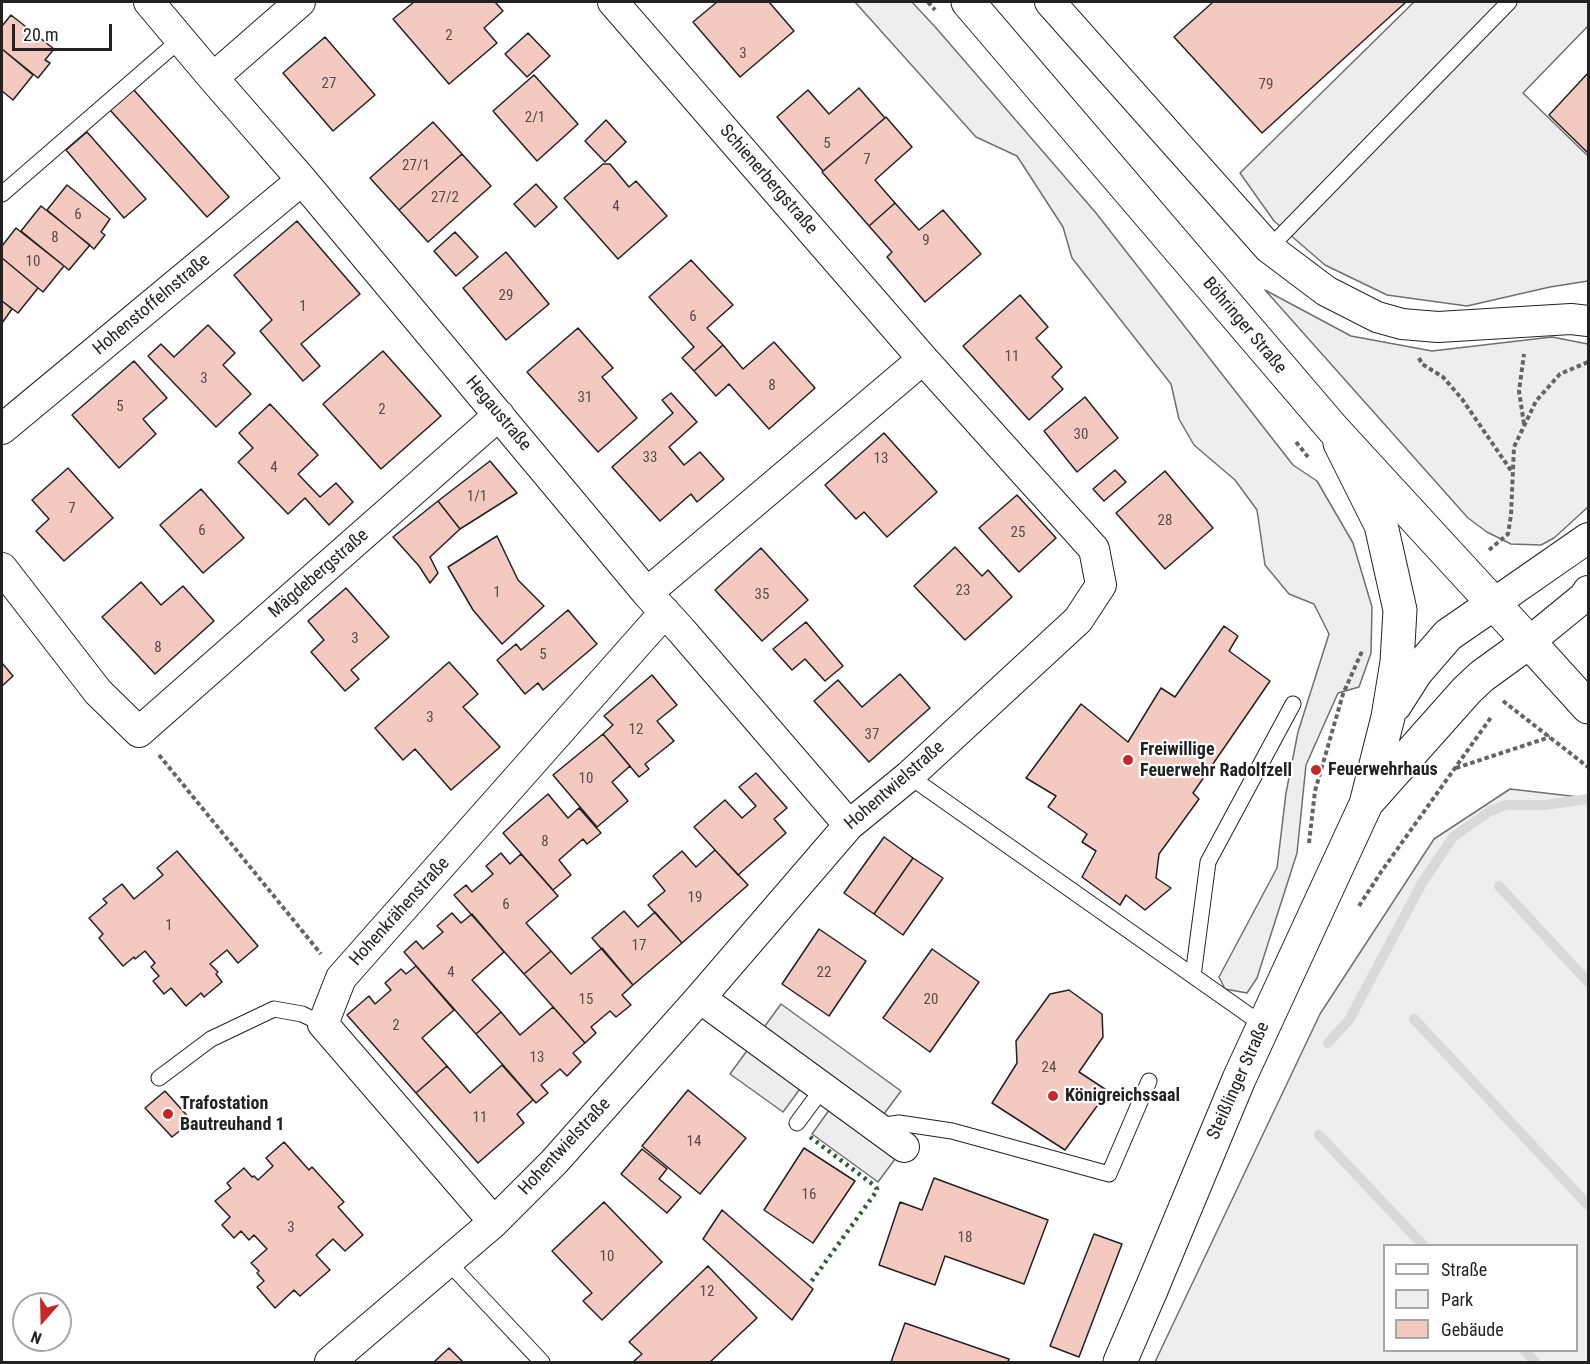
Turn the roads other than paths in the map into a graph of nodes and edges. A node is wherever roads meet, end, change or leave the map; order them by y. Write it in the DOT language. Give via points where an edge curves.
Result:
graph roads {
  1 [pos="149,2"];
  2 [pos="300,2"];
  3 [pos="613,2"];
  4 [pos="968,2"];
  5 [pos="1050,2"];
  6 [pos="1509,2"];
  7 [pos="181,39"];
  8 [pos="213,78"];
  9 [pos="302,180"];
  10 [pos="2,194"];
  11 [pos="1269,248"];
  12 [pos="1588,321"];
  13 [pos="923,359"];
  14 [pos="499,415"];
  15 [pos="2,429"];
  16 [pos="1334,430"];
  17 [pos="1588,538"];
  18 [pos="2,568"];
  19 [pos="1101,585"];
  20 [pos="1588,591"];
  21 [pos="656,603"];
  22 [pos="1493,604"];
  23 [pos="1529,642"];
  24 [pos="1293,704"];
  25 [pos="1588,707"];
  26 [pos="1388,717"];
  27 [pos="909,776"];
  28 [pos="1366,804"];
  29 [pos="849,825"];
  30 [pos="1193,976"];
  31 [pos="700,998"];
  32 [pos="323,1024"];
  33 [pos="1263,1025"];
  34 [pos="159,1078"];
  35 [pos="1149,1081"];
  36 [pos="823,1089"];
  37 [pos="797,1123"];
  38 [pos="875,1126"];
  39 [pos="904,1147"];
  40 [pos="494,1222"];
  41 [pos="448,1262"];
  42 [pos="330,1362"];
  43 [pos="542,1362"];
  44 [pos="1120,1362"];
  1 -- 7 [label="street, Hegaustraße"];
  2 -- 8 [label="street"];
  3 -- 13 [label="street, Schienerbergstraße"];
  4 -- 16 [label="street, Böhringer Straße"];
  5 -- 11 [label="street"];
  6 -- 11 [label="lane"];
  7 -- 8 [label="street, Hegaustraße"];
  7 -- 10 [label="lane"];
  8 -- 9 [label="street, Hegaustraße"];
  9 -- 14 [label="street, Hegaustraße"];
  9 -- 15 [label="street, Hohenstoffelnstraße"];
  11 -- 12 [label="street" via="1326,291 1377,317 1402,324 1438,327"];
  13 -- 19 [label="street, Schienerbergstraße" via="1094,549"];
  13 -- 21 [label="street"];
  14 -- 18 [label="street, Mägdebergstraße" via="139,732 98,692"];
  14 -- 21 [label="street, Hegaustraße"];
  16 -- 22 [label="street, Böhringer Straße"];
  16 -- 26 [label="street" via="1381,525 1400,610"];
  17 -- 22 [label="street"];
  19 -- 27 [label="street, Hohentwielstraße" via="1078,620"];
  20 -- 23 [label="street"];
  21 -- 29 [label="street, Hegaustraße"];
  21 -- 32 [label="street, Hohenkrähenstraße" via="341,978"];
  22 -- 23 [label="street, Böhringer Straße"];
  22 -- 26 [label="street" via="1448,635 1416,672"];
  23 -- 25 [label="street, Böhringer Straße"];
  23 -- 28 [label="street" via="1467,690"];
  24 -- 30 [label="lane" via="1208,862"];
  26 -- 28 [label="street"];
  27 -- 29 [label="street, Hohentwielstraße"];
  27 -- 30 [label="lane"];
  28 -- 33 [label="street, Steißlinger Straße"];
  29 -- 31 [label="street, Hohentwielstraße"];
  30 -- 33 [label="lane"];
  31 -- 36 [label="street"];
  31 -- 40 [label="street, Hohentwielstraße" via="554,1162"];
  32 -- 34 [label="lane" via="302,1014 274,1009 211,1039"];
  32 -- 40 [label="street"];
  33 -- 44 [label="street, Steißlinger Straße"];
  35 -- 38 [label="lane" via="1109,1174 952,1131 898,1123"];
  36 -- 37 [label="lane"];
  36 -- 38 [label="street"];
  38 -- 39 [label="street"];
  40 -- 41 [label="street, Hohentwielstraße"];
  41 -- 42 [label="street, Hohentwielstraße"];
  41 -- 43 [label="lane"];
}
